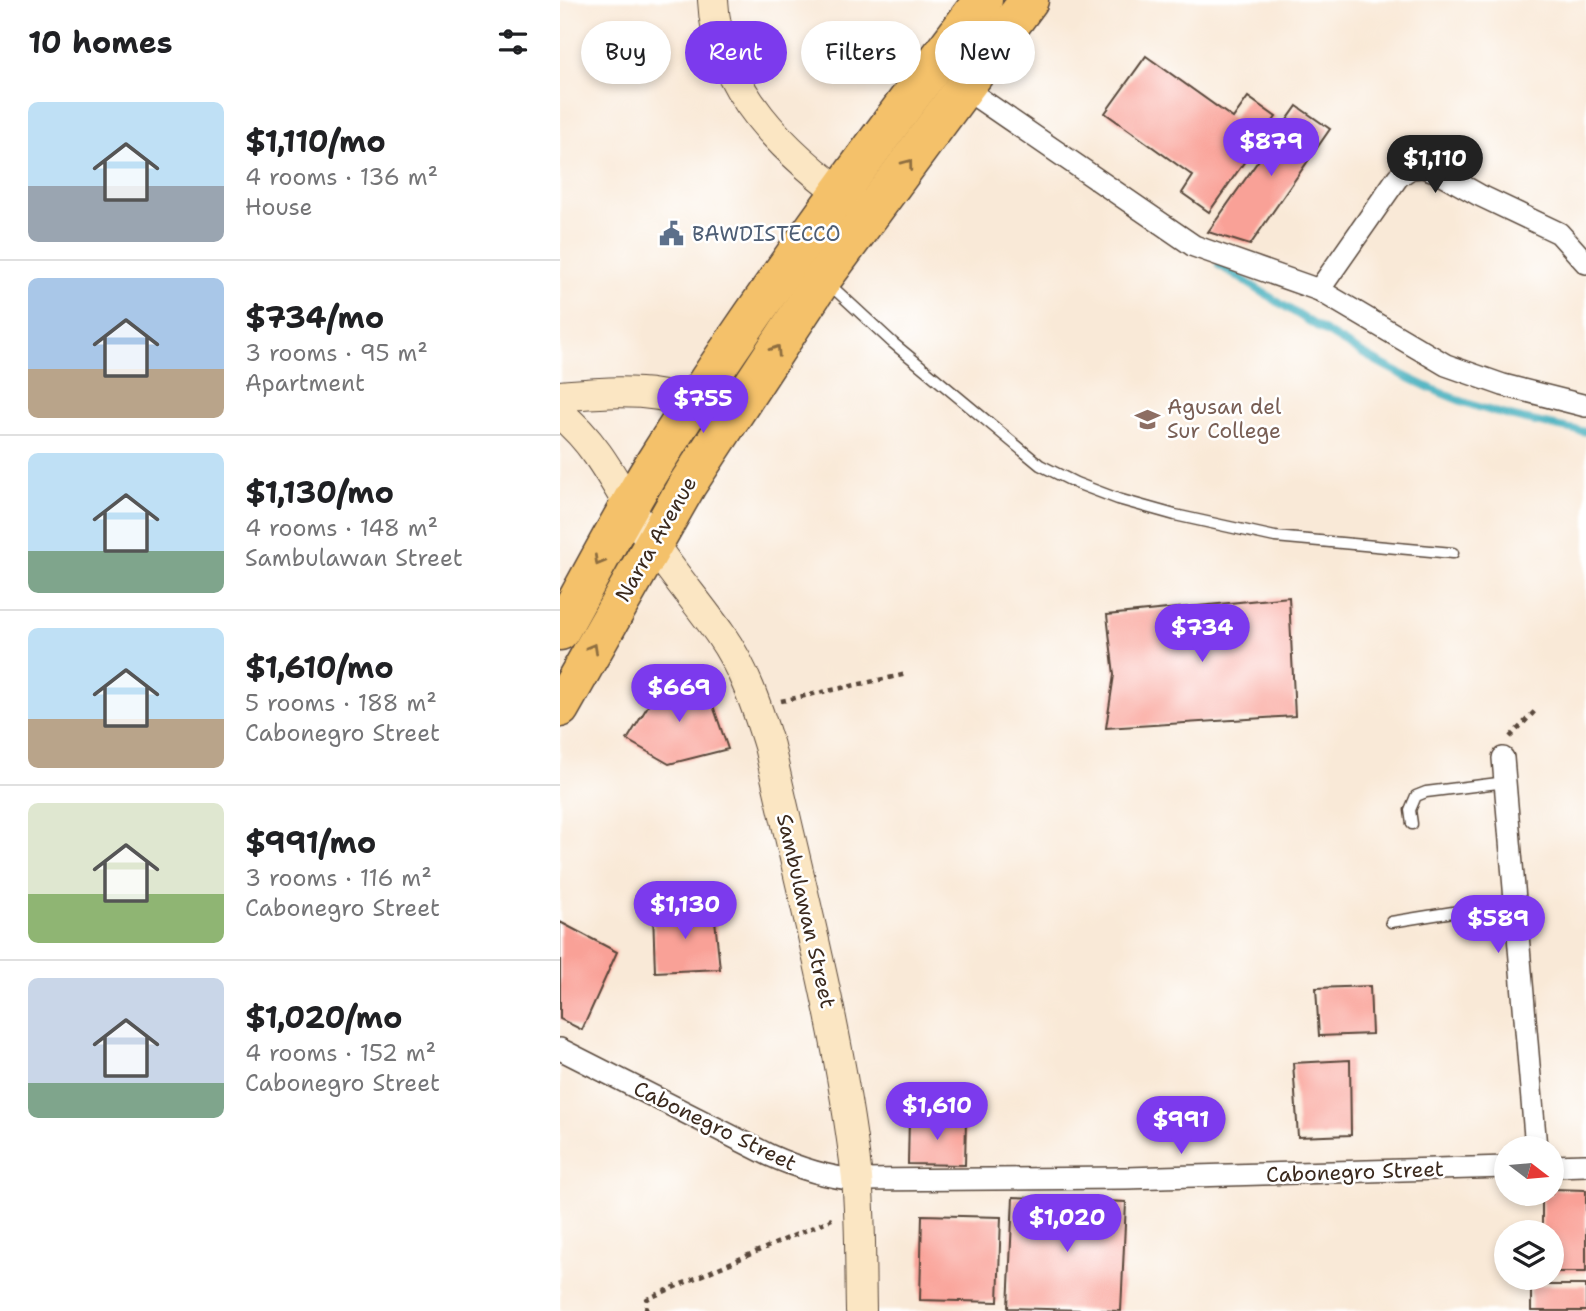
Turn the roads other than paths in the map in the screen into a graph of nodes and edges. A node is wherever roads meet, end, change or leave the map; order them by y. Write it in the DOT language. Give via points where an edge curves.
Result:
graph roads {
  1 [pos="713,0"];
  2 [pos="983,0"];
  3 [pos="1029,0"];
  4 [pos="964,88"];
  5 [pos="839,193"];
  6 [pos="870,215"];
  7 [pos="1586,263"];
  8 [pos="810,265"];
  9 [pos="1319,290"];
  10 [pos="560,396"];
  11 [pos="693,404"];
  12 [pos="1586,406"];
  13 [pos="560,414"];
  14 [pos="731,419"];
  15 [pos="629,506"];
  16 [pos="652,543"];
  17 [pos="1453,552"];
  18 [pos="560,631"];
  19 [pos="560,708"];
  20 [pos="1503,758"];
  21 [pos="1506,782"];
  22 [pos="1412,824"];
  23 [pos="1515,902"];
  24 [pos="1391,922"];
  25 [pos="560,1049"];
  26 [pos="1535,1136"];
  27 [pos="1586,1165"];
  28 [pos="1564,1166"];
  29 [pos="1494,1167"];
  30 [pos="858,1193"];
  31 [pos="861,1311"];
  1 -- 5 [label="street" via="720,46 756,114 781,143"];
  2 -- 5 [label="highway, Narra Avenue"];
  3 -- 4 [label="highway, Narra Avenue"];
  6 -- 4 [label="highway, Narra Avenue, one-way"];
  4 -- 9 [label="street" via="1187,241"];
  5 -- 6 [label="street"];
  5 -- 8 [label="highway, Narra Avenue"];
  6 -- 8 [label="highway, Narra Avenue"];
  7 -- 9 [label="street" via="1559,233 1423,167 1398,177"];
  8 -- 11 [label="highway, Narra Avenue"];
  14 -- 8 [label="highway, Narra Avenue, one-way"];
  8 -- 17 [label="lane" via="893,343 1040,465 1076,483 1175,515 1275,537"];
  9 -- 12 [label="street" via="1446,365"];
  10 -- 11 [label="street" via="628,392"];
  11 -- 14 [label="street"];
  11 -- 15 [label="highway, Narra Avenue"];
  13 -- 15 [label="street, Sambulawan Street" via="593,446"];
  14 -- 16 [label="highway, Narra Avenue"];
  15 -- 16 [label="street, Sambulawan Street"];
  15 -- 18 [label="highway, Narra Avenue, one-way"];
  19 -- 16 [label="highway, Narra Avenue, one-way"];
  16 -- 30 [label="street, Sambulawan Street" via="721,635 757,706 829,1013"];
  20 -- 21 [label="street"];
  21 -- 22 [label="lane" via="1416,796 1410,810"];
  21 -- 23 [label="street"];
  23 -- 24 [label="lane"];
  23 -- 26 [label="street"];
  25 -- 30 [label="street, Cabonegro Street" via="769,1155"];
  27 -- 28 [label="street"];
  29 -- 30 [label="street, Cabonegro Street" via="1126,1178"];
  30 -- 31 [label="street, Sambulawan Street"];
}
